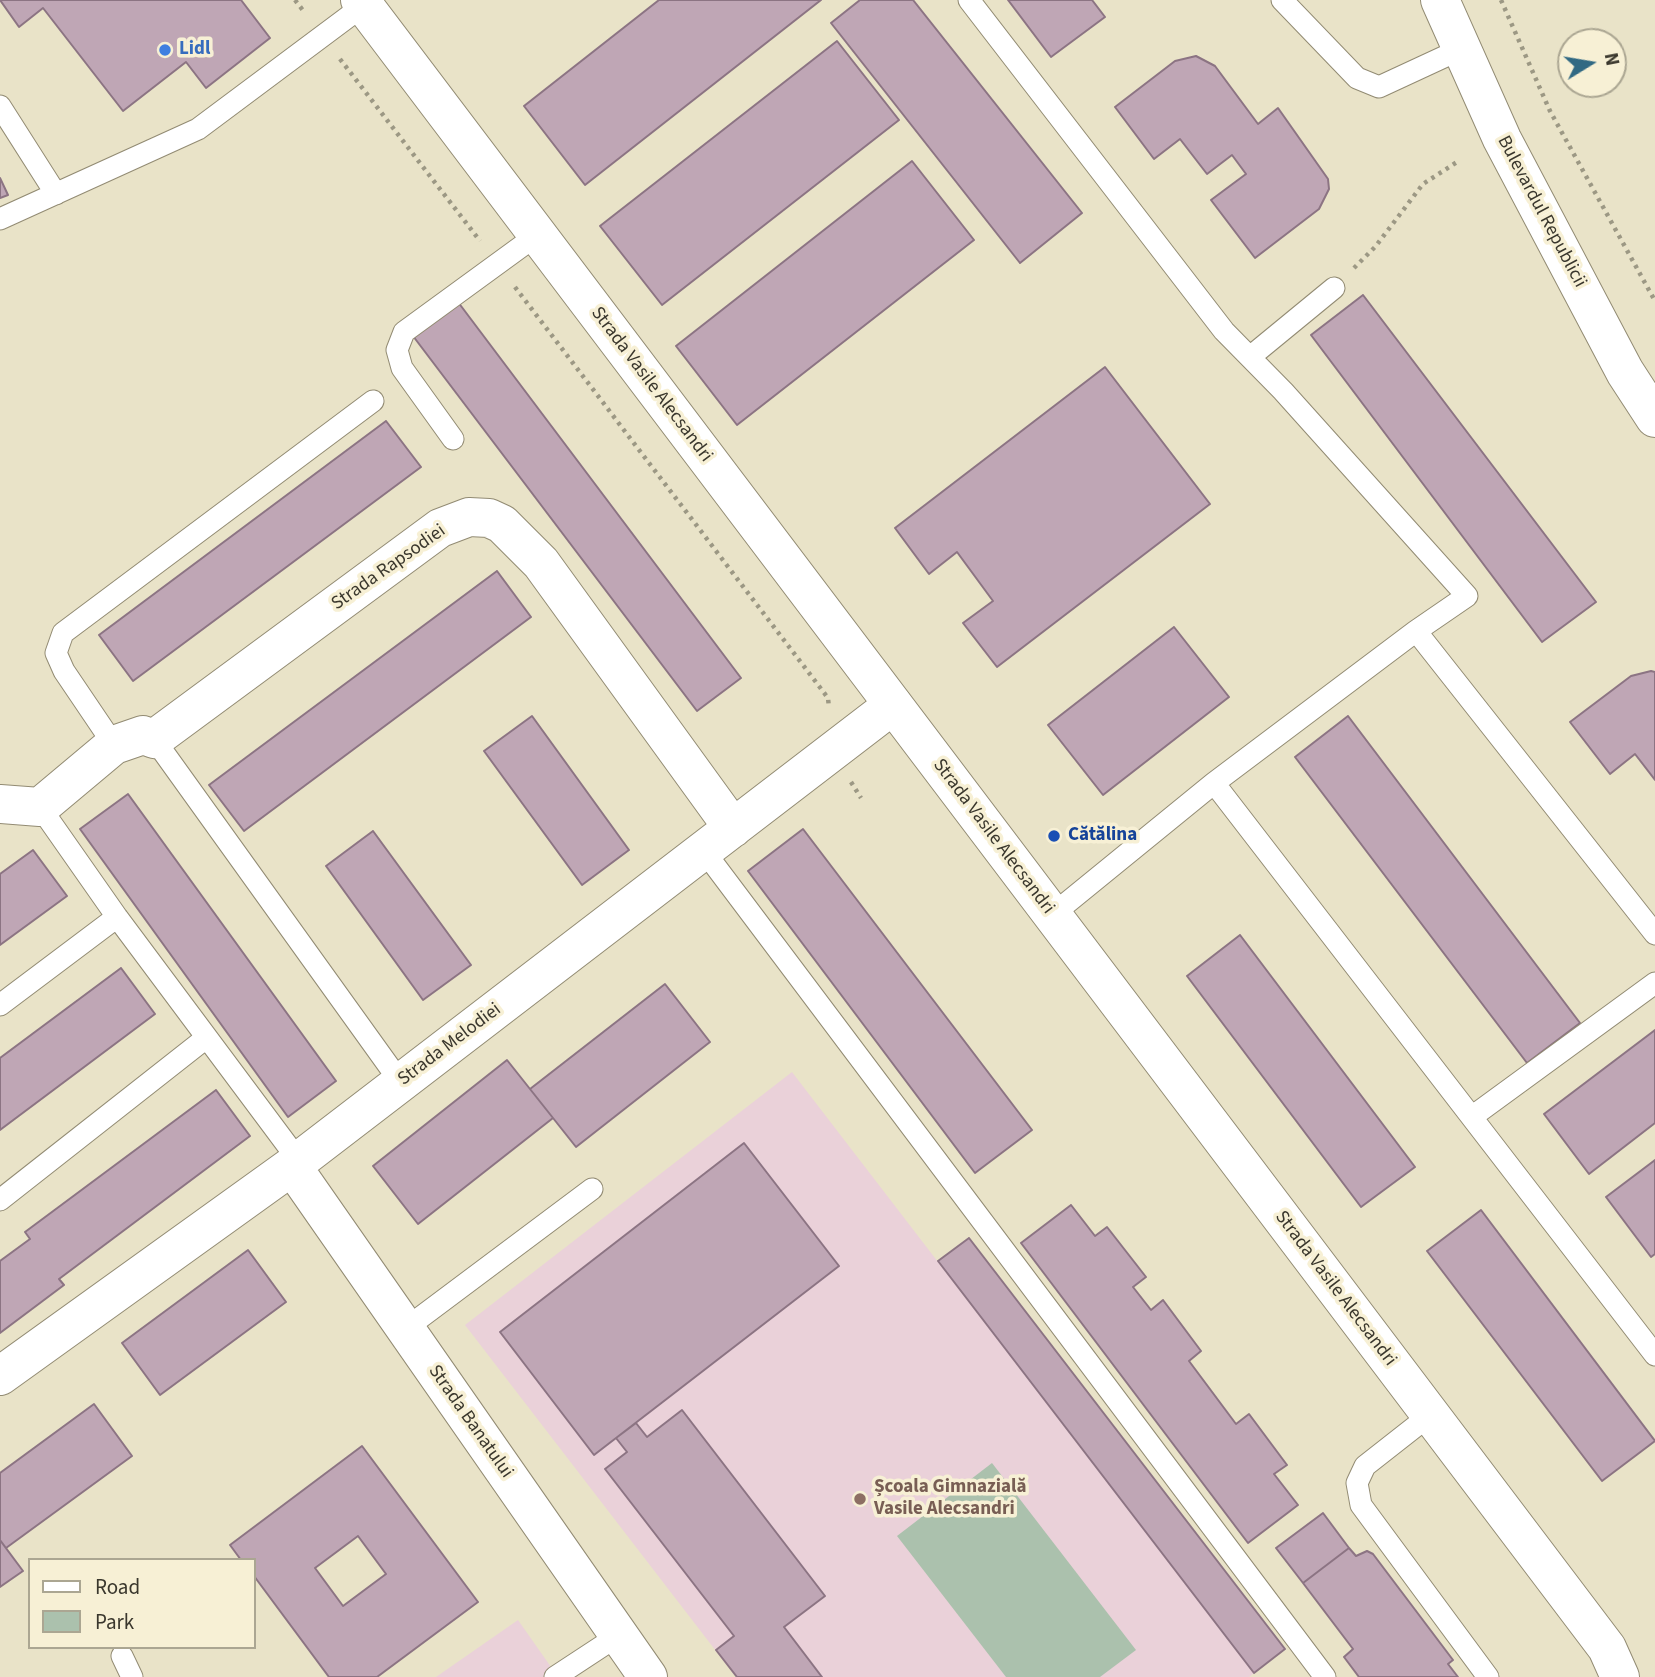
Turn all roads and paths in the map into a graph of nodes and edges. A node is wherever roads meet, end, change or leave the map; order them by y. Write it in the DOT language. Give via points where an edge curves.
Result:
graph roads {
  1 [pos="295,0"];
  2 [pos="969,0"];
  3 [pos="1282,0"];
  4 [pos="1440,0"];
  5 [pos="1501,0"];
  6 [pos="362,3"];
  7 [pos="323,36"];
  8 [pos="1461,49"];
  9 [pos="0,106"];
  10 [pos="1457,162"];
  11 [pos="56,194"];
  12 [pos="0,219"];
  13 [pos="537,235"];
  14 [pos="498,264"];
  15 [pos="1334,288"];
  16 [pos="1655,301"];
  17 [pos="1250,357"];
  18 [pos="373,401"];
  19 [pos="1655,418"];
  20 [pos="453,439"];
  21 [pos="1416,631"];
  22 [pos="893,705"];
  23 [pos="827,717"];
  24 [pos="154,739"];
  25 [pos="114,746"];
  26 [pos="1214,783"];
  27 [pos="0,804"];
  28 [pos="40,807"];
  29 [pos="718,840"];
  30 [pos="1052,915"];
  31 [pos="117,917"];
  32 [pos="1655,934"];
  33 [pos="1655,983"];
  34 [pos="0,1005"];
  35 [pos="206,1038"];
  36 [pos="401,1083"];
  37 [pos="1473,1116"];
  38 [pos="295,1164"];
  39 [pos="592,1189"];
  40 [pos="0,1200"];
  41 [pos="405,1329"];
  42 [pos="1655,1355"];
  43 [pos="0,1376"];
  44 [pos="1430,1415"];
  45 [pos="619,1635"];
  46 [pos="122,1656"];
  47 [pos="132,1677"];
  48 [pos="555,1677"];
  49 [pos="648,1677"];
  50 [pos="1325,1677"];
  51 [pos="1488,1677"];
  52 [pos="1620,1677"];
  1 -- 7 [label="path"];
  2 -- 17 [label="lane" via="1224,331"];
  3 -- 8 [label="lane" via="1357,78 1379,87"];
  4 -- 8 [label="street, Bulevardul Republicii"];
  5 -- 16 [label="path" via="1550,111"];
  6 -- 7 [label="lane"];
  6 -- 13 [label="street, Strada Vasile Alecsandri"];
  7 -- 11 [label="lane" via="198,129"];
  7 -- 14 [label="path"];
  8 -- 19 [label="street, Bulevardul Republicii" via="1502,139 1625,372"];
  9 -- 11 [label="lane"];
  10 -- 15 [label="path" via="1423,184 1374,247"];
  11 -- 12 [label="lane"];
  13 -- 14 [label="lane"];
  13 -- 22 [label="street, Strada Vasile Alecsandri"];
  14 -- 20 [label="lane" via="404,332 397,350 402,368"];
  14 -- 23 [label="path" via="828,698"];
  15 -- 17 [label="lane"];
  17 -- 21 [label="lane" via="1467,596"];
  18 -- 25 [label="lane" via="64,633 56,653"];
  21 -- 26 [label="lane"];
  21 -- 32 [label="lane"];
  22 -- 29 [label="street, Strada Melodiei"];
  22 -- 30 [label="street, Strada Vasile Alecsandri"];
  24 -- 25 [label="street, Strada Rapsodiei" via="143,735"];
  24 -- 29 [label="street, Strada Rapsodiei" via="440,528 469,517 489,518 541,563"];
  24 -- 36 [label="lane"];
  25 -- 28 [label="street, Strada Rapsodiei"];
  26 -- 30 [label="lane"];
  26 -- 37 [label="lane"];
  27 -- 28 [label="street"];
  28 -- 31 [label="lane"];
  29 -- 36 [label="street, Strada Melodiei"];
  29 -- 50 [label="lane"];
  30 -- 44 [label="street, Strada Vasile Alecsandri"];
  31 -- 34 [label="lane"];
  31 -- 35 [label="lane"];
  33 -- 37 [label="lane"];
  35 -- 38 [label="lane"];
  35 -- 40 [label="lane"];
  36 -- 38 [label="street, Strada Melodiei"];
  37 -- 42 [label="lane"];
  38 -- 41 [label="street, Strada Banatului"];
  38 -- 43 [label="street, Strada Melodiei"];
  39 -- 41 [label="lane"];
  41 -- 45 [label="street, Strada Banatului"];
  44 -- 51 [label="lane" via="1365,1465 1357,1483 1361,1505"];
  44 -- 52 [label="street, Strada Vasile Alecsandri" via="1607,1648"];
  45 -- 48 [label="lane"];
  45 -- 49 [label="street, Strada Banatului"];
  46 -- 47 [label="lane"];
}
